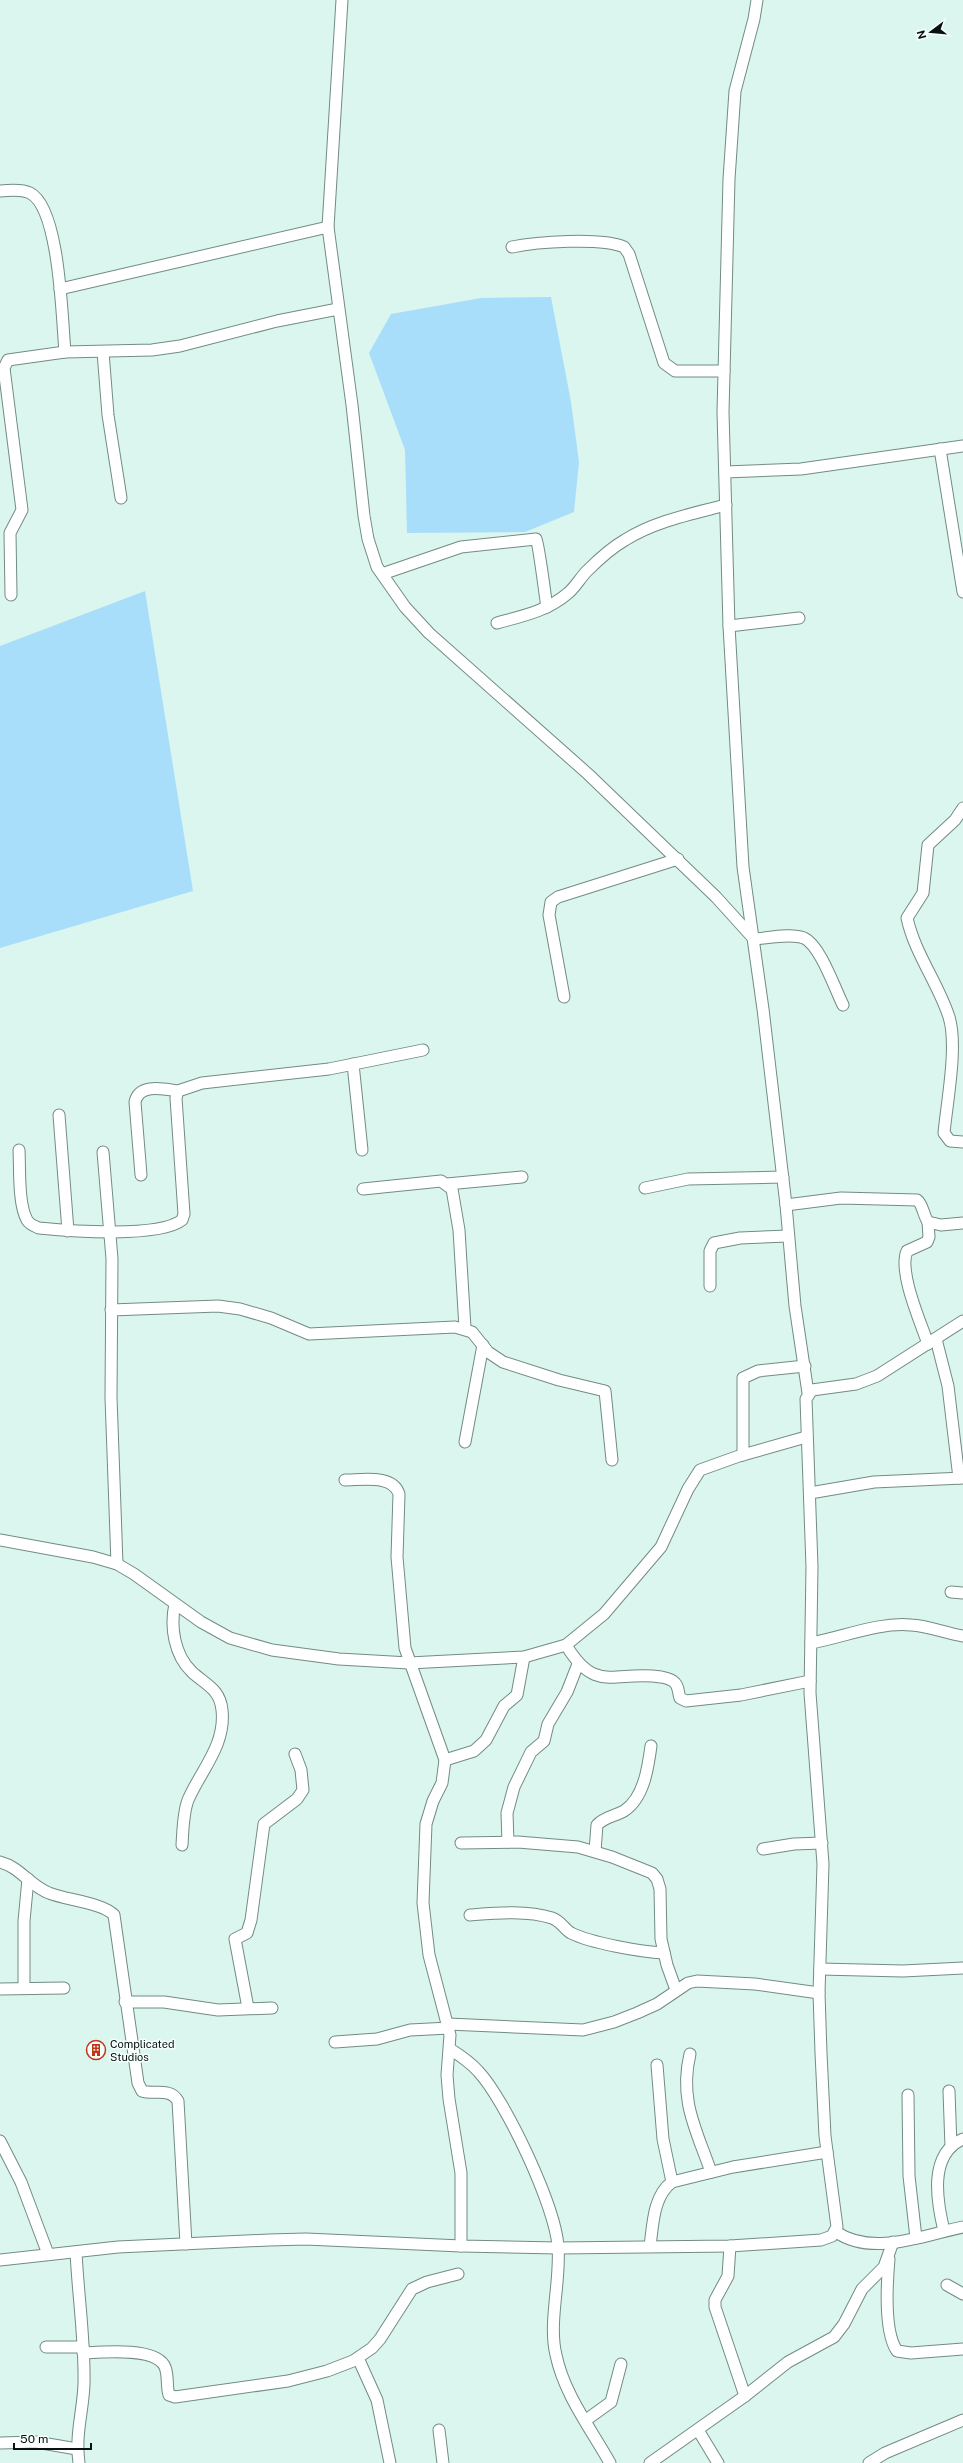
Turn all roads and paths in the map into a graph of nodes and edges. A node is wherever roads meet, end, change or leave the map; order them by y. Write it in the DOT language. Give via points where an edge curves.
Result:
graph roads {
  1 [pos="342,0"];
  2 [pos="757,0"];
  3 [pos="0,191"];
  4 [pos="328,227"];
  5 [pos="512,247"];
  6 [pos="60,289"];
  7 [pos="338,309"];
  8 [pos="66,352"];
  9 [pos="103,352"];
  10 [pos="724,371"];
  11 [pos="963,446"];
  12 [pos="940,449"];
  13 [pos="725,472"];
  14 [pos="121,498"];
  15 [pos="726,505"];
  16 [pos="382,574"];
  17 [pos="963,592"];
  18 [pos="11,595"];
  19 [pos="547,607"];
  20 [pos="799,618"];
  21 [pos="497,623"];
  22 [pos="729,626"];
  23 [pos="963,808"];
  24 [pos="678,859"];
  25 [pos="754,939"];
  26 [pos="564,997"];
  27 [pos="843,1005"];
  28 [pos="423,1050"];
  29 [pos="352,1064"];
  30 [pos="178,1091"];
  31 [pos="59,1115"];
  32 [pos="963,1142"];
  33 [pos="19,1150"];
  34 [pos="362,1150"];
  35 [pos="103,1152"];
  36 [pos="141,1175"];
  37 [pos="522,1177"];
  38 [pos="783,1177"];
  39 [pos="447,1184"];
  40 [pos="645,1188"];
  41 [pos="363,1189"];
  42 [pos="786,1205"];
  43 [pos="928,1222"];
  44 [pos="963,1223"];
  45 [pos="68,1231"];
  46 [pos="110,1233"];
  47 [pos="788,1236"];
  48 [pos="710,1286"];
  49 [pos="111,1310"];
  50 [pos="963,1321"];
  51 [pos="465,1328"];
  52 [pos="932,1342"];
  53 [pos="483,1345"];
  54 [pos="805,1366"];
  55 [pos="808,1393"];
  56 [pos="806,1437"];
  57 [pos="465,1442"];
  58 [pos="744,1455"];
  59 [pos="612,1460"];
  60 [pos="961,1478"];
  61 [pos="345,1480"];
  62 [pos="810,1493"];
  63 [pos="0,1540"];
  64 [pos="116,1564"];
  65 [pos="951,1592"];
  66 [pos="963,1593"];
  67 [pos="175,1604"];
  68 [pos="963,1636"];
  69 [pos="811,1643"];
  70 [pos="566,1645"];
  71 [pos="524,1657"];
  72 [pos="409,1663"];
  73 [pos="578,1664"];
  74 [pos="810,1681"];
  75 [pos="651,1746"];
  76 [pos="295,1754"];
  77 [pos="445,1760"];
  78 [pos="508,1842"];
  79 [pos="461,1843"];
  80 [pos="822,1843"];
  81 [pos="182,1845"];
  82 [pos="763,1849"];
  83 [pos="596,1851"];
  84 [pos="0,1862"];
  85 [pos="28,1879"];
  86 [pos="470,1915"];
  87 [pos="664,1953"];
  88 [pos="963,1968"];
  89 [pos="820,1969"];
  90 [pos="24,1987"];
  91 [pos="64,1988"];
  92 [pos="0,1989"];
  93 [pos="676,1990"];
  94 [pos="819,1993"];
  95 [pos="125,2002"];
  96 [pos="248,2008"];
  97 [pos="272,2008"];
  98 [pos="449,2026"];
  99 [pos="335,2042"];
  100 [pos="450,2050"];
  101 [pos="690,2054"];
  102 [pos="657,2065"];
  103 [pos="949,2092"];
  104 [pos="908,2095"];
  105 [pos="963,2139"];
  106 [pos="0,2141"];
  107 [pos="950,2147"];
  108 [pos="827,2152"];
  109 [pos="4,2158"];
  110 [pos="711,2172"];
  111 [pos="672,2182"];
  112 [pos="963,2227"];
  113 [pos="944,2231"];
  114 [pos="836,2232"];
  115 [pos="916,2238"];
  116 [pos="893,2242"];
  117 [pos="186,2244"];
  118 [pos="461,2246"];
  119 [pos="650,2246"];
  120 [pos="730,2246"];
  121 [pos="558,2248"];
  122 [pos="76,2252"];
  123 [pos="48,2254"];
  124 [pos="889,2258"];
  125 [pos="0,2260"];
  126 [pos="458,2274"];
  127 [pos="947,2285"];
  128 [pos="963,2294"];
  129 [pos="46,2347"];
  130 [pos="963,2349"];
  131 [pos="83,2350"];
  132 [pos="358,2358"];
  133 [pos="621,2364"];
  134 [pos="746,2396"];
  135 [pos="586,2420"];
  136 [pos="963,2420"];
  137 [pos="439,2430"];
  138 [pos="698,2430"];
  139 [pos="0,2443"];
  140 [pos="77,2449"];
  141 [pos="78,2463"];
  142 [pos="390,2463"];
  143 [pos="443,2463"];
  144 [pos="610,2463"];
  145 [pos="650,2463"];
  146 [pos="718,2463"];
  147 [pos="869,2463"];
  1 -- 4 [label="street"];
  2 -- 10 [label="street" via="735,91 729,179"];
  3 -- 6 [label="street" via="30,193 42,208 53,237"];
  4 -- 6 [label="street"];
  4 -- 7 [label="street"];
  5 -- 10 [label="street" via="546,241 624,246 629,254 664,363 675,371"];
  6 -- 8 [label="street"];
  7 -- 9 [label="street" via="262,324 203,342"];
  7 -- 16 [label="street" via="368,539"];
  8 -- 9 [label="street"];
  8 -- 18 [label="street" via="8,360 4,368 22,510 10,533"];
  9 -- 14 [label="street" via="107,401"];
  10 -- 13 [label="street"];
  11 -- 12 [label="street"];
  12 -- 13 [label="street" via="801,469"];
  12 -- 17 [label="street"];
  13 -- 15 [label="street"];
  15 -- 19 [label="street" via="636,533 610,550 587,571 569,593"];
  15 -- 22 [label="street"];
  16 -- 19 [label="street" via="461,547 536,539"];
  16 -- 24 [label="street" via="405,607 440,645 572,759"];
  19 -- 21 [label="street"];
  20 -- 22 [label="street"];
  22 -- 25 [label="street" via="743,867"];
  23 -- 32 [label="street" via="955,820 928,846 923,893 908,918 922,961 950,1018 953,1035 944,1132 950,1141"];
  24 -- 25 [label="street"];
  24 -- 26 [label="street" via="558,897 551,902 549,915"];
  25 -- 27 [label="street" via="797,937 810,941 818,952"];
  25 -- 38 [label="street"];
  28 -- 29 [label="street"];
  29 -- 30 [label="street" via="283,1075 202,1083"];
  29 -- 34 [label="street"];
  30 -- 36 [label="street" via="155,1089 140,1091 137,1094 135,1102"];
  30 -- 46 [label="street" via="176,1098 184,1214 182,1220 172,1226"];
  31 -- 45 [label="street"];
  33 -- 45 [label="street" via="21,1194 26,1219 32,1226 39,1228"];
  35 -- 46 [label="street"];
  37 -- 39 [label="street"];
  38 -- 40 [label="street" via="688,1179"];
  38 -- 42 [label="street"];
  39 -- 41 [label="street" via="435,1181"];
  39 -- 51 [label="street" via="454,1196 459,1230"];
  42 -- 43 [label="street" via="841,1198 917,1200 921,1203"];
  42 -- 47 [label="street"];
  43 -- 44 [label="street" via="941,1225"];
  43 -- 52 [label="street" via="927,1242 907,1251 905,1261 910,1291"];
  45 -- 46 [label="street"];
  46 -- 49 [label="street"];
  47 -- 48 [label="street" via="734,1238 714,1243 710,1251"];
  47 -- 54 [label="street" via="795,1306"];
  49 -- 51 [label="street" via="218,1306 271,1318 309,1334"];
  49 -- 64 [label="street"];
  50 -- 52 [label="street"];
  51 -- 53 [label="street"];
  52 -- 55 [label="street" via="895,1366 865,1381 820,1388"];
  52 -- 60 [label="street" via="948,1386"];
  53 -- 57 [label="street"];
  53 -- 59 [label="street" via="495,1358 503,1362 605,1391"];
  54 -- 55 [label="street"];
  54 -- 58 [label="street" via="758,1371 743,1378"];
  55 -- 56 [label="street"];
  56 -- 58 [label="street"];
  56 -- 62 [label="street"];
  58 -- 70 [label="street" via="712,1464 696,1474 657,1553 604,1614"];
  60 -- 62 [label="street" via="874,1482"];
  61 -- 72 [label="street" via="382,1481 397,1487 399,1592"];
  62 -- 69 [label="street"];
  63 -- 64 [label="street" via="94,1557"];
  64 -- 67 [label="street"];
  65 -- 66 [label="street"];
  67 -- 72 [label="street" via="230,1638 252,1646 318,1656"];
  67 -- 81 [label="street" via="172,1629 183,1661 217,1692 223,1712 219,1743 188,1800"];
  68 -- 69 [label="street" via="926,1627 898,1625 873,1628"];
  69 -- 74 [label="street"];
  70 -- 71 [label="street"];
  70 -- 73 [label="street"];
  71 -- 72 [label="street"];
  71 -- 77 [label="street" via="517,1695 504,1706 486,1740 474,1751"];
  72 -- 77 [label="street" via="440,1740"];
  73 -- 74 [label="street" via="597,1676 608,1678 650,1676 670,1679 676,1684 680,1698 686,1701 741,1695"];
  73 -- 78 [label="street" via="567,1692 548,1724 544,1741 530,1752 514,1787 507,1813"];
  74 -- 80 [label="street" via="812,1744"];
  75 -- 83 [label="street" via="647,1771 637,1797 624,1811 597,1825"];
  76 -- 96 [label="street" via="301,1770 303,1790 297,1799 264,1824 251,1920 247,1933 235,1939"];
  77 -- 98 [label="street" via="442,1783 426,1824 423,1903 429,1955"];
  78 -- 79 [label="street"];
  78 -- 83 [label="street" via="562,1845"];
  80 -- 82 [label="street"];
  80 -- 89 [label="street" via="824,1895"];
  83 -- 87 [label="street" via="642,1868 657,1879 660,1889"];
  84 -- 85 [label="street" via="15,1868"];
  85 -- 90 [label="street" via="24,1921"];
  85 -- 95 [label="street" via="43,1891 104,1909 114,1915"];
  86 -- 87 [label="street" via="508,1913 546,1917 558,1921 572,1933 634,1950"];
  87 -- 93 [label="street"];
  88 -- 89 [label="street" via="903,1971"];
  89 -- 94 [label="street"];
  90 -- 91 [label="street"];
  90 -- 92 [label="street"];
  93 -- 94 [label="street" via="688,1982 697,1981 754,1984"];
  93 -- 98 [label="street" via="643,2010 614,2022 583,2030"];
  94 -- 108 [label="street"];
  95 -- 96 [label="street" via="164,2002 218,2010"];
  95 -- 117 [label="street" via="140,2088 144,2092 172,2094 178,2101"];
  96 -- 97 [label="street"];
  98 -- 99 [label="street" via="410,2030 377,2039"];
  98 -- 100 [label="street"];
  100 -- 118 [label="street" via="447,2075 462,2194"];
  100 -- 121 [label="street" via="466,2059 480,2072 510,2122 553,2217"];
  101 -- 110 [label="street" via="685,2079 687,2102"];
  102 -- 111 [label="street" via="663,2139"];
  103 -- 107 [label="street"];
  104 -- 115 [label="street" via="909,2176"];
  105 -- 107 [label="street"];
  106 -- 109 [label="street"];
  107 -- 113 [label="street" via="938,2176 938,2202"];
  108 -- 110 [label="street"];
  108 -- 114 [label="street"];
  109 -- 123 [label="street" via="31,2207"];
  110 -- 111 [label="street"];
  111 -- 119 [label="street" via="658,2202"];
  112 -- 113 [label="street"];
  113 -- 115 [label="street"];
  114 -- 116 [label="street" via="854,2241"];
  114 -- 120 [label="street" via="821,2240"];
  115 -- 116 [label="street"];
  116 -- 124 [label="street"];
  117 -- 118 [label="street" via="306,2239"];
  117 -- 122 [label="street"];
  118 -- 121 [label="street"];
  119 -- 120 [label="street"];
  119 -- 121 [label="street"];
  120 -- 134 [label="street" via="728,2276 715,2300 715,2307"];
  121 -- 135 [label="street" via="555,2353 566,2384"];
  122 -- 123 [label="street"];
  122 -- 131 [label="street"];
  123 -- 125 [label="street"];
  124 -- 130 [label="street" via="888,2304 892,2340 897,2351 911,2353"];
  124 -- 134 [label="street" via="884,2267 862,2289 844,2324 834,2337 788,2362"];
  126 -- 132 [label="street" via="427,2282 412,2289 380,2338"];
  127 -- 128 [label="street"];
  129 -- 131 [label="street"];
  131 -- 132 [label="street" via="141,2353 161,2362 165,2367 169,2395 175,2397 288,2381 339,2367"];
  131 -- 140 [label="street" via="84,2385"];
  132 -- 142 [label="street" via="377,2400"];
  133 -- 135 [label="street" via="611,2402"];
  134 -- 138 [label="street"];
  135 -- 144 [label="street"];
  136 -- 147 [label="street" via="885,2453"];
  137 -- 143 [label="street"];
  138 -- 145 [label="street"];
  138 -- 146 [label="street"];
  139 -- 140 [label="street" via="36,2442"];
  140 -- 141 [label="street"];
}
